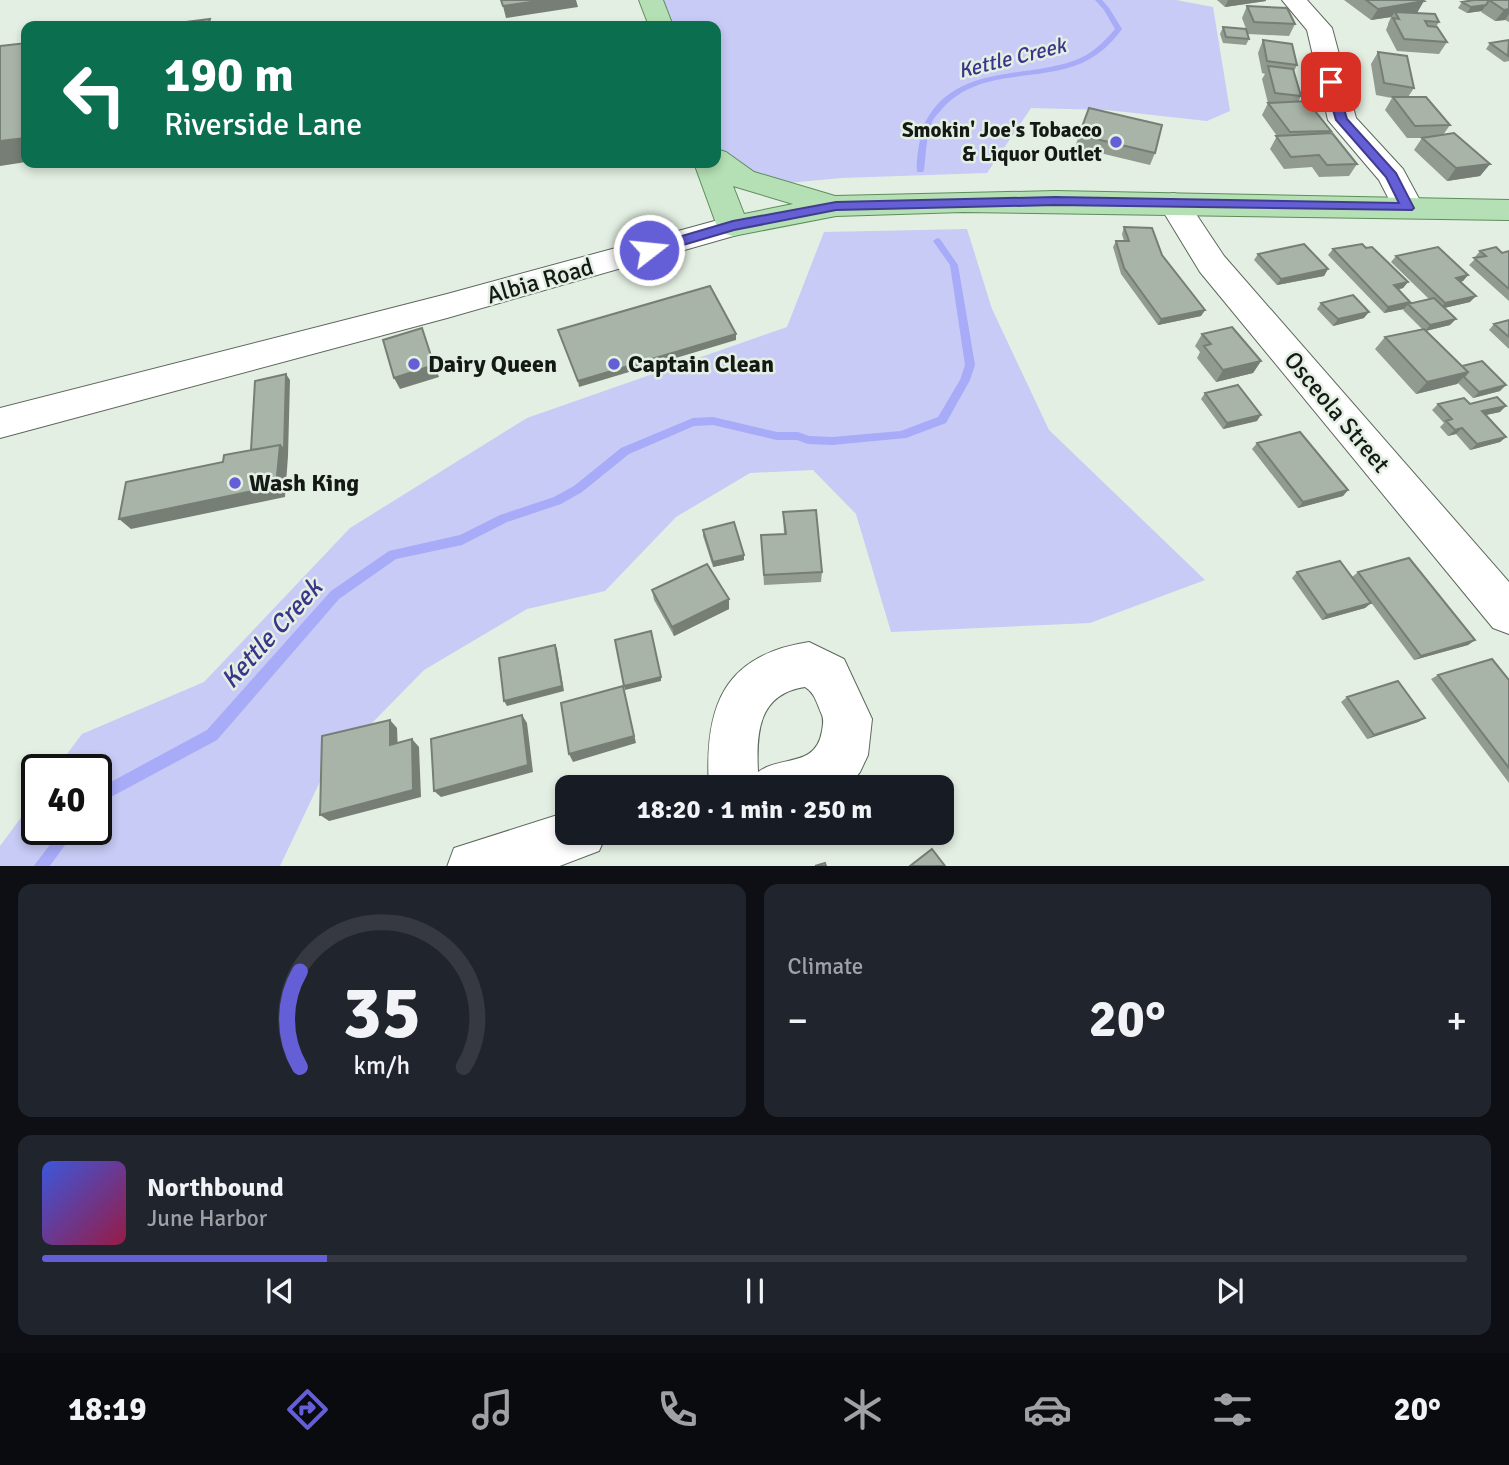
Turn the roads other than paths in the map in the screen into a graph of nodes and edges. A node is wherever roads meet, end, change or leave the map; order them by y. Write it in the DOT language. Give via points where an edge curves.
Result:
graph roads {
  1 [pos="651,0"];
  2 [pos="1294,0"];
  3 [pos="659,21"];
  4 [pos="721,162"];
  5 [pos="711,168"];
  6 [pos="1173,203"];
  7 [pos="836,206"];
  8 [pos="1408,208"];
  9 [pos="1509,210"];
  10 [pos="733,226"];
  11 [pos="0,423"];
  12 [pos="1509,614"];
  13 [pos="734,775"];
  14 [pos="825,775"];
  15 [pos="555,841"];
  16 [pos="473,866"];
  1 -- 3 [label="main road"];
  2 -- 8 [label="street" via="1319,28 1342,120 1392,176"];
  4 -- 7 [label="main road" via="743,179"];
  5 -- 10 [label="main road"];
  6 -- 7 [label="main road, Albia Road"];
  6 -- 8 [label="main road, Albia Road"];
  6 -- 12 [label="street, Osceola Street" via="1212,264"];
  7 -- 10 [label="main road, Albia Road"];
  8 -- 9 [label="main road, Albia Road"];
  10 -- 11 [label="street, Albia Road"];
  13 -- 14 [label="street" via="735,721 754,689 773,671 809,664 828,675 848,719 843,755"];
  15 -- 16 [label="street"];
}
